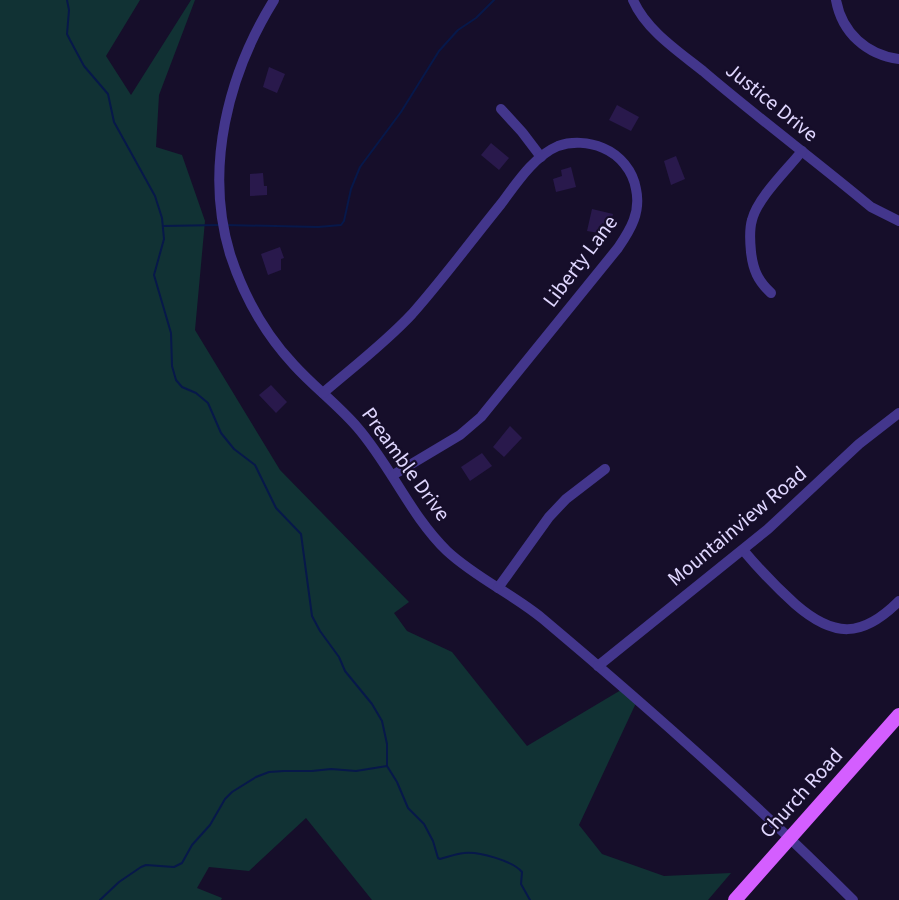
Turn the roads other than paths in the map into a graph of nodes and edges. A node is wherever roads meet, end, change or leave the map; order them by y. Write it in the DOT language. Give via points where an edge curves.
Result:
graph roads {
  1 [pos="274,0"];
  2 [pos="633,0"];
  3 [pos="836,0"];
  4 [pos="899,59"];
  5 [pos="501,109"];
  6 [pos="802,151"];
  7 [pos="541,157"];
  8 [pos="899,221"];
  9 [pos="771,293"];
  10 [pos="323,393"];
  11 [pos="899,412"];
  12 [pos="605,469"];
  13 [pos="393,475"];
  14 [pos="743,550"];
  15 [pos="498,588"];
  16 [pos="899,601"];
  17 [pos="598,666"];
  18 [pos="899,715"];
  19 [pos="789,838"];
  20 [pos="735,900"];
  21 [pos="853,900"];
  1 -- 10 [label="street, Preamble Drive" via="244,61 230,105 219,165 221,210 231,256 257,314 285,354"];
  2 -- 6 [label="street, Justice Drive" via="643,19 662,37"];
  3 -- 4 [label="street" via="846,27 861,44 880,56"];
  5 -- 7 [label="street"];
  6 -- 8 [label="street, Justice Drive" via="871,207"];
  6 -- 9 [label="street" via="760,203 752,222 754,272"];
  7 -- 10 [label="street, Liberty Lane" via="407,319"];
  7 -- 13 [label="street, Liberty Lane" via="559,146 583,143 618,157 630,171 637,189 633,226 481,417 460,435"];
  10 -- 13 [label="street, Preamble Drive" via="360,431"];
  11 -- 14 [label="street, Mountainview Road"];
  12 -- 15 [label="street" via="549,518"];
  13 -- 15 [label="street, Preamble Drive" via="437,540"];
  14 -- 16 [label="street" via="779,590 823,625 843,629 864,626"];
  14 -- 17 [label="street, Mountainview Road"];
  15 -- 17 [label="street, Preamble Drive"];
  17 -- 19 [label="street, Preamble Drive"];
  18 -- 19 [label="main road, Church Road"];
  19 -- 20 [label="main road, Church Road"];
  19 -- 21 [label="street, Preamble Drive"];
}
